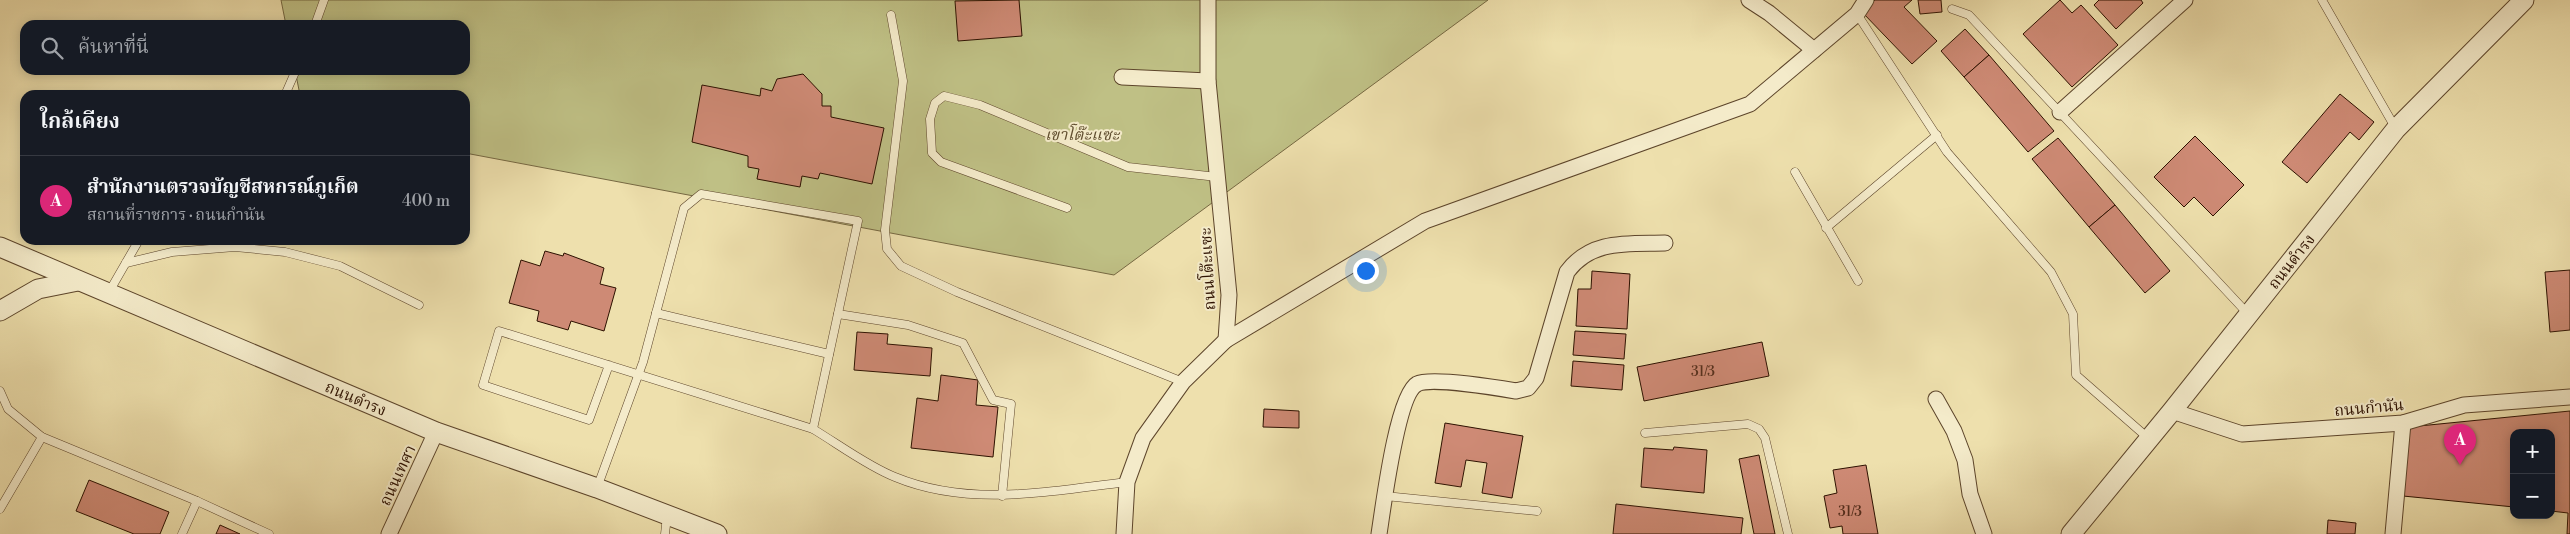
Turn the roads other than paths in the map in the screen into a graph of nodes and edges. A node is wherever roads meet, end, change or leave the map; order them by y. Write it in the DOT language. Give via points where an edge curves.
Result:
graph roads {
  1 [pos="324,0"];
  2 [pos="1208,0"];
  3 [pos="1749,0"];
  4 [pos="1866,0"];
  5 [pos="2184,0"];
  6 [pos="2322,0"];
  7 [pos="2524,0"];
  8 [pos="1952,9"];
  9 [pos="1857,14"];
  10 [pos="891,15"];
  11 [pos="316,20"];
  12 [pos="1814,50"];
  13 [pos="294,75"];
  14 [pos="1122,77"];
  15 [pos="1208,81"];
  16 [pos="287,90"];
  17 [pos="2060,112"];
  18 [pos="2396,129"];
  19 [pos="1937,135"];
  20 [pos="1795,172"];
  21 [pos="1217,176"];
  22 [pos="1067,208"];
  23 [pos="1826,228"];
  24 [pos="1665,243"];
  25 [pos="136,245"];
  26 [pos="0,248"];
  27 [pos="126,263"];
  28 [pos="78,281"];
  29 [pos="1858,281"];
  30 [pos="108,294"];
  31 [pos="420,305"];
  32 [pos="0,311"];
  33 [pos="656,313"];
  34 [pos="838,314"];
  35 [pos="2249,315"];
  36 [pos="1226,340"];
  37 [pos="830,354"];
  38 [pos="609,365"];
  39 [pos="639,373"];
  40 [pos="1183,382"];
  41 [pos="0,391"];
  42 [pos="2570,397"];
  43 [pos="1936,399"];
  44 [pos="2172,411"];
  45 [pos="2403,423"];
  46 [pos="813,429"];
  47 [pos="436,432"];
  48 [pos="1645,433"];
  49 [pos="42,437"];
  50 [pos="2148,438"];
  51 [pos="1128,482"];
  52 [pos="597,488"];
  53 [pos="1002,496"];
  54 [pos="1385,496"];
  55 [pos="197,501"];
  56 [pos="0,509"];
  57 [pos="1538,511"];
  58 [pos="666,525"];
  59 [pos="182,534"];
  60 [pos="268,534"];
  61 [pos="389,534"];
  62 [pos="717,534"];
  63 [pos="1124,534"];
  64 [pos="1379,534"];
  65 [pos="1788,534"];
  66 [pos="1984,534"];
  67 [pos="2071,534"];
  68 [pos="2393,534"];
  1 -- 11 [label="lane"];
  2 -- 15 [label="street, ถนนโต๊ะแซะ"];
  3 -- 12 [label="street"];
  4 -- 9 [label="street"];
  5 -- 17 [label="street"];
  6 -- 18 [label="lane"];
  7 -- 18 [label="street, ถนนดำรง"];
  8 -- 17 [label="lane" via="1969,15"];
  9 -- 12 [label="street"];
  9 -- 19 [label="lane"];
  10 -- 40 [label="lane" via="903,81 885,230 887,249 901,266 957,292"];
  12 -- 36 [label="street" via="1750,104 1425,221"];
  13 -- 16 [label="lane"];
  14 -- 15 [label="street"];
  15 -- 21 [label="street, ถนนโต๊ะแซะ"];
  17 -- 35 [label="lane"];
  18 -- 35 [label="street, ถนนดำรง"];
  19 -- 23 [label="lane"];
  19 -- 50 [label="lane" via="1947,152 2051,272 2073,314 2076,375"];
  20 -- 23 [label="lane"];
  21 -- 22 [label="lane" via="1128,167 980,105 944,96 935,103 930,119 932,153 940,162"];
  21 -- 36 [label="street, ถนนโต๊ะแซะ" via="1229,296"];
  23 -- 29 [label="lane"];
  24 -- 54 [label="street" via="1614,245 1576,259 1567,272 1536,378 1528,388 1516,391 1434,382 1417,384 1408,393 1403,410 1391,454"];
  25 -- 27 [label="lane"];
  26 -- 28 [label="street, ถนนดำรง"];
  27 -- 30 [label="lane"];
  27 -- 31 [label="lane" via="172,252 234,247 285,252 340,266"];
  28 -- 30 [label="street, ถนนดำรง"];
  28 -- 32 [label="street" via="38,290"];
  30 -- 47 [label="street, ถนนดำรง"];
  33 -- 34 [label="lane" via="684,208 701,194 858,221"];
  33 -- 37 [label="lane"];
  33 -- 39 [label="lane"];
  34 -- 37 [label="lane"];
  34 -- 53 [label="lane" via="908,325 963,343 993,400 1011,404"];
  35 -- 44 [label="street, ถนนดำรง"];
  36 -- 40 [label="street"];
  37 -- 46 [label="lane"];
  38 -- 38 [label="lane" via="589,420 484,385 499,331"];
  38 -- 39 [label="lane"];
  39 -- 46 [label="lane"];
  39 -- 52 [label="lane"];
  40 -- 51 [label="street" via="1143,438"];
  41 -- 49 [label="lane" via="8,409"];
  42 -- 45 [label="street, ถนนกำนัน" via="2464,405"];
  43 -- 66 [label="street" via="1954,431 1965,460 1970,494"];
  44 -- 45 [label="street, ถนนกำนัน" via="2242,434"];
  44 -- 50 [label="street, ถนนดำรง"];
  45 -- 68 [label="street"];
  46 -- 53 [label="lane" via="894,477 947,492"];
  47 -- 52 [label="street, ถนนดำรง"];
  47 -- 61 [label="street, ถนนเทศา"];
  48 -- 65 [label="lane" via="1748,424 1759,429 1765,438"];
  49 -- 55 [label="lane"];
  49 -- 56 [label="lane"];
  50 -- 67 [label="street, ถนนดำรง"];
  51 -- 53 [label="lane"];
  51 -- 63 [label="street"];
  52 -- 58 [label="street, ถนนดำรง"];
  54 -- 57 [label="lane"];
  54 -- 64 [label="street"];
  55 -- 59 [label="lane"];
  55 -- 60 [label="lane"];
  58 -- 62 [label="street, ถนนดำรง"];
}
